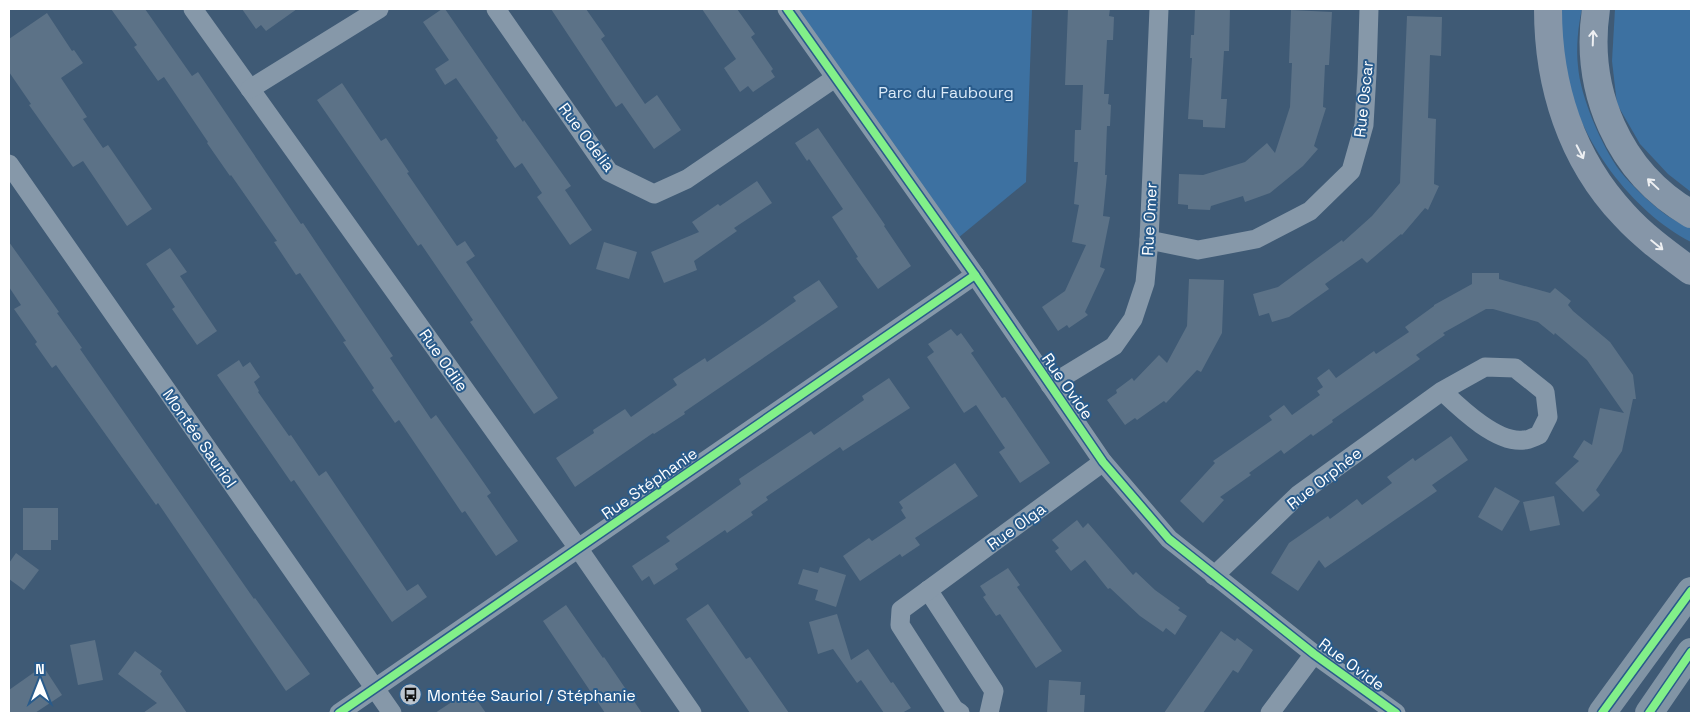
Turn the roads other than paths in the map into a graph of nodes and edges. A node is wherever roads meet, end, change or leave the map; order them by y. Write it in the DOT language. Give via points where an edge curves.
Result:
graph roads {
  1 [pos="193,9"];
  2 [pos="379,9"];
  3 [pos="496,9"];
  4 [pos="787,9"];
  5 [pos="1159,9"];
  6 [pos="1369,9"];
  7 [pos="1548,9"];
  8 [pos="1596,9"];
  9 [pos="835,78"];
  10 [pos="250,89"];
  11 [pos="9,164"];
  12 [pos="1691,214"];
  13 [pos="1149,240"];
  14 [pos="1691,271"];
  15 [pos="975,275"];
  16 [pos="1050,385"];
  17 [pos="1442,391"];
  18 [pos="1103,462"];
  19 [pos="578,548"];
  20 [pos="1214,576"];
  21 [pos="928,590"];
  22 [pos="1691,592"];
  23 [pos="1691,652"];
  24 [pos="1314,654"];
  25 [pos="375,688"];
  26 [pos="339,713"];
  27 [pos="392,713"];
  28 [pos="692,713"];
  29 [pos="960,713"];
  30 [pos="989,713"];
  31 [pos="1270,713"];
  32 [pos="1396,713"];
  33 [pos="1602,713"];
  34 [pos="1649,713"];
  1 -- 10 [label="street, Rue Odile"];
  2 -- 10 [label="street"];
  3 -- 9 [label="street, Rue Odelia" via="609,172 654,194 688,179"];
  4 -- 9 [label="street, Rue Ovide"];
  5 -- 13 [label="street, Rue Omer"];
  6 -- 13 [label="street, Rue Oscar" via="1364,125 1351,170 1310,211 1256,239 1198,250"];
  7 -- 14 [label="highway, one-way" via="1549,50 1556,89 1584,160 1604,192 1625,216"];
  12 -- 8 [label="main road, one-way" via="1647,179 1626,152 1609,120 1595,70 1593,37"];
  9 -- 15 [label="street, Rue Ovide"];
  10 -- 19 [label="street, Rue Odile"];
  11 -- 25 [label="street, Montée Sauriol"];
  13 -- 16 [label="street, Rue Omer" via="1146,283 1133,319 1114,346"];
  15 -- 16 [label="street, Rue Ovide"];
  15 -- 19 [label="street, Rue Stéphanie"];
  16 -- 18 [label="street, Rue Ovide"];
  17 -- 17 [label="street, Rue Orphée" via="1475,422 1505,437 1523,441 1539,435 1548,417 1546,392 1515,368 1485,367"];
  17 -- 20 [label="street, Rue Orphée" via="1298,495"];
  18 -- 20 [label="street, Rue Ovide" via="1169,539"];
  18 -- 21 [label="street, Rue Olga"];
  19 -- 25 [label="street, Rue Stéphanie"];
  19 -- 28 [label="street, Rue Odile"];
  20 -- 24 [label="street, Rue Ovide"];
  21 -- 29 [label="street, Rue Olga" via="901,610 900,625 954,709"];
  21 -- 30 [label="street" via="994,691"];
  22 -- 33 [label="main road"];
  23 -- 34 [label="main road"];
  24 -- 31 [label="street"];
  24 -- 32 [label="street, Rue Ovide"];
  25 -- 26 [label="street, Rue Stéphanie"];
  25 -- 27 [label="street, Montée Sauriol"];
}
